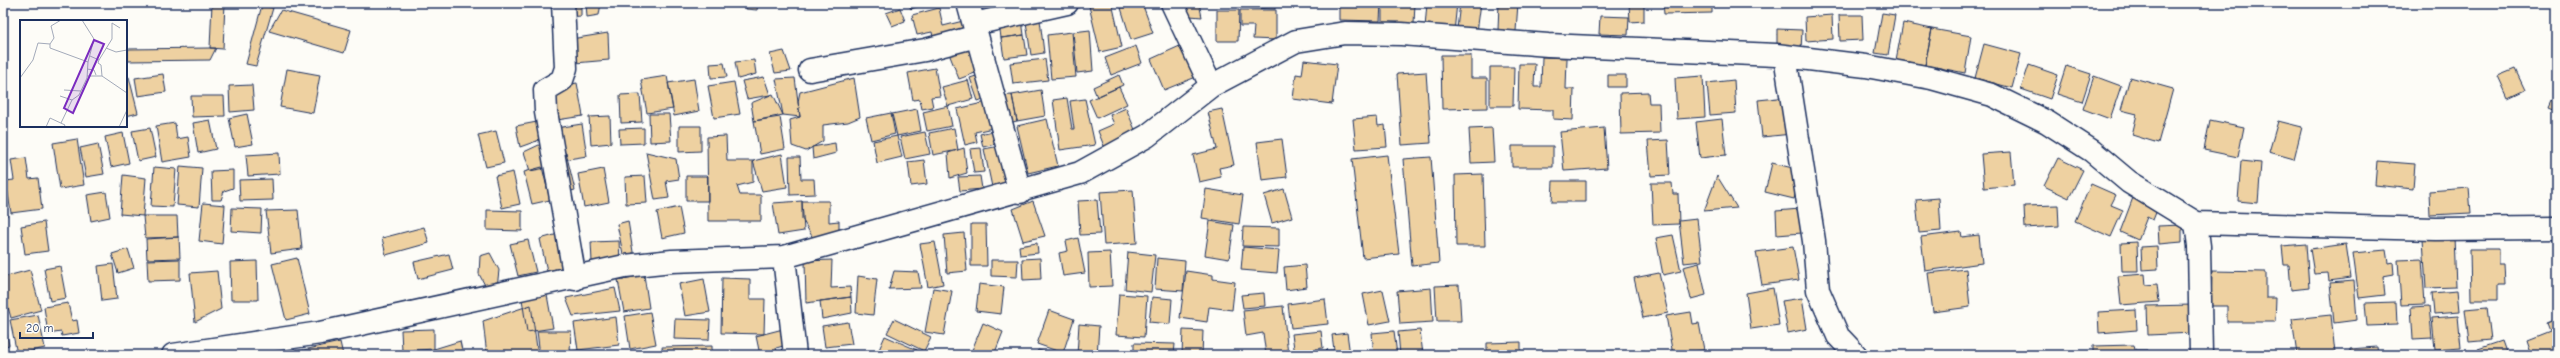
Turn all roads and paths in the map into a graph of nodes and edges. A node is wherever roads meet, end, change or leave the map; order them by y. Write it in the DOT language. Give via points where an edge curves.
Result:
graph roads {
  1 [pos="563,3"];
  2 [pos="968,3"];
  3 [pos="1067,3"];
  4 [pos="1172,3"];
  5 [pos="975,30"];
  6 [pos="1785,56"];
  7 [pos="810,70"];
  8 [pos="1211,86"];
  9 [pos="1020,192"];
  10 [pos="2196,223"];
  11 [pos="2557,228"];
  12 [pos="784,257"];
  13 [pos="575,279"];
  14 [pos="173,355"];
  15 [pos="795,355"];
  16 [pos="1856,355"];
  17 [pos="2201,355"];
  1 -- 13 [label="street" via="566,68 562,80 545,90 546,112"];
  2 -- 5 [label="street"];
  3 -- 5 [label="street"];
  4 -- 8 [label="street"];
  5 -- 7 [label="street" via="925,50"];
  5 -- 9 [label="street"];
  6 -- 8 [label="street" via="1345,33 1296,41"];
  6 -- 10 [label="street" via="1916,75 1992,95 2047,122 2092,152 2129,182"];
  6 -- 16 [label="street" via="1814,241 1818,290 1838,336"];
  8 -- 9 [label="street" via="1147,136 1080,173"];
  9 -- 12 [label="street"];
  10 -- 11 [label="street" via="2436,229"];
  10 -- 17 [label="street" via="2200,246"];
  12 -- 13 [label="street" via="672,261 625,266"];
  12 -- 15 [label="street"];
  13 -- 14 [label="street" via="320,333"];
}
